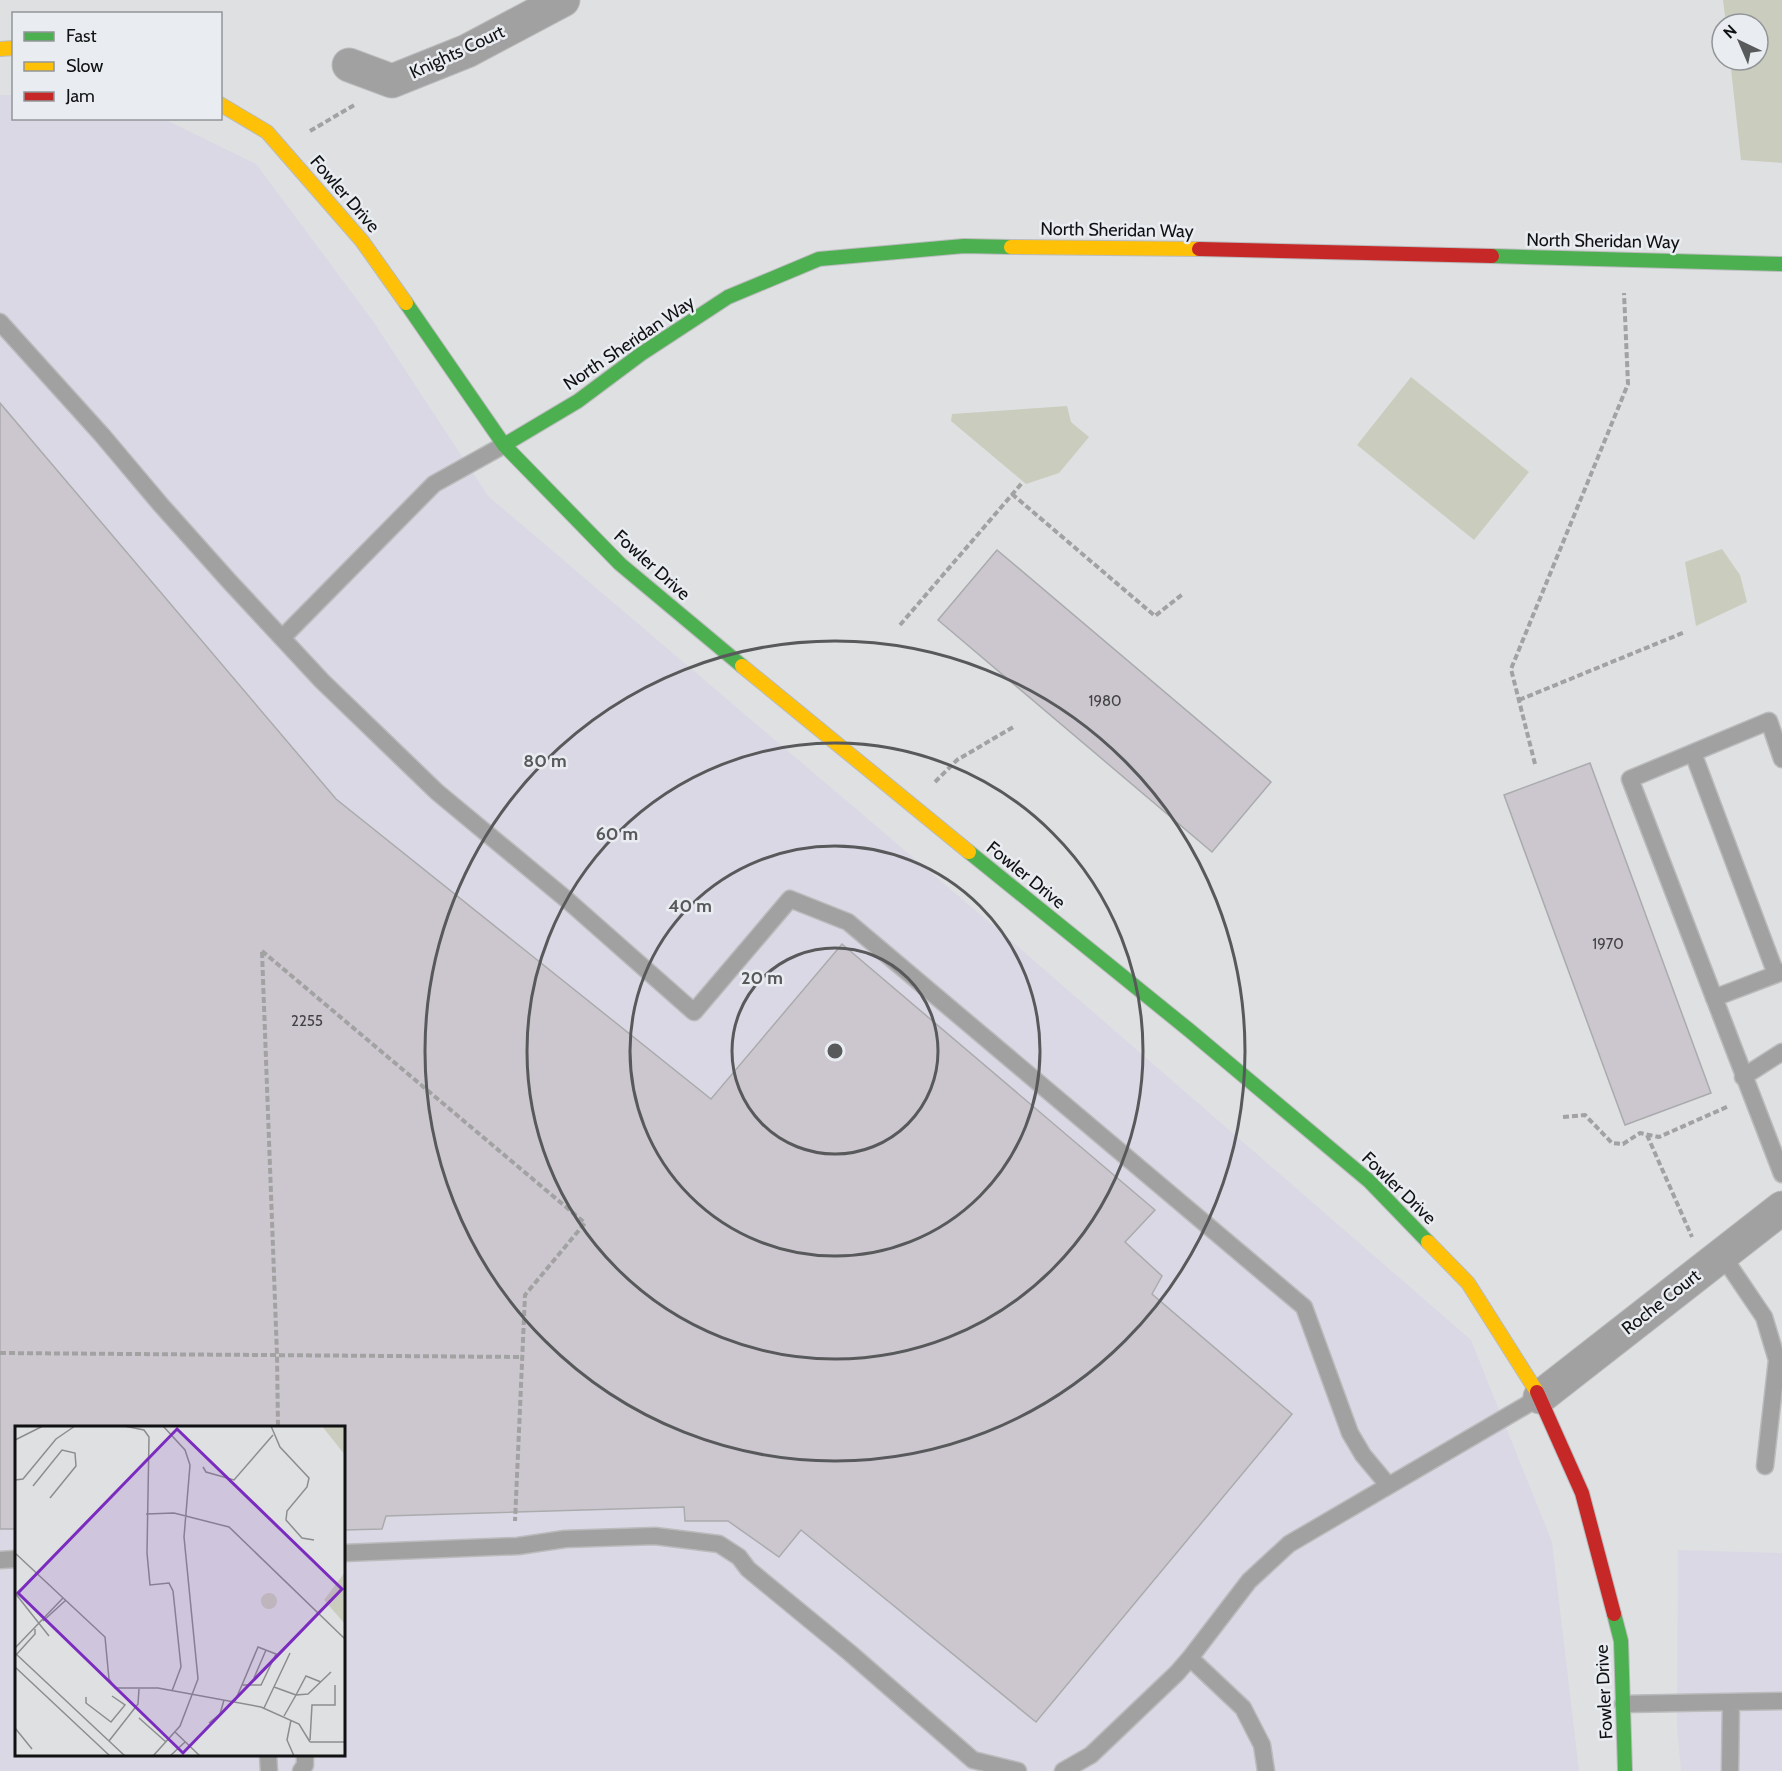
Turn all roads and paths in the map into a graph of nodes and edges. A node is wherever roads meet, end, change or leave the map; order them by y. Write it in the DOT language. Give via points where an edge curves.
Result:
graph roads {
  1 [pos="563,0"];
  2 [pos="349,65"];
  3 [pos="392,81"];
  4 [pos="222,105"];
  5 [pos="281,148"];
  6 [pos="1621,259"];
  7 [pos="1782,264"];
  8 [pos="0,322"];
  9 [pos="504,446"];
  10 [pos="1022,483"];
  11 [pos="1012,494"];
  12 [pos="1184,593"];
  13 [pos="900,625"];
  14 [pos="1685,632"];
  15 [pos="282,638"];
  16 [pos="1519,700"];
  17 [pos="1015,726"];
  18 [pos="1693,753"];
  19 [pos="1782,759"];
  20 [pos="1535,764"];
  21 [pos="912,805"];
  22 [pos="1779,973"];
  23 [pos="1714,998"];
  24 [pos="1782,1052"];
  25 [pos="1743,1077"];
  26 [pos="1751,1097"];
  27 [pos="1563,1117"];
  28 [pos="1646,1134"];
  29 [pos="1782,1174"];
  30 [pos="1782,1208"];
  31 [pos="1714,1261"];
  32 [pos="0,1353"];
  33 [pos="277,1355"];
  34 [pos="523,1357"];
  35 [pos="1540,1397"];
  36 [pos="278,1426"];
  37 [pos="1765,1466"];
  38 [pos="1388,1485"];
  39 [pos="518,1546"];
  40 [pos="345,1552"];
  41 [pos="15,1559"];
  42 [pos="0,1560"];
  43 [pos="1190,1658"];
  44 [pos="1782,1701"];
  45 [pos="1731,1702"];
  46 [pos="1623,1704"];
  47 [pos="304,1756"];
  48 [pos="301,1771"];
  49 [pos="1018,1771"];
  50 [pos="1063,1771"];
  51 [pos="1266,1771"];
  52 [pos="1625,1771"];
  53 [pos="1730,1771"];
  1 -- 3 [label="street, Knights Court" via="467,51"];
  2 -- 3 [label="street, Knights Court"];
  3 -- 5 [label="path"];
  4 -- 5 [label="street, Fowler Drive" via="267,132"];
  5 -- 9 [label="street, Fowler Drive" via="362,241"];
  6 -- 7 [label="street, North Sheridan Way"];
  6 -- 9 [label="street, North Sheridan Way" via="964,246 819,259 728,297 578,401"];
  6 -- 16 [label="path" via="1628,384 1512,669"];
  8 -- 15 [label="lane"];
  9 -- 15 [label="lane" via="434,484"];
  9 -- 21 [label="street, Fowler Drive" via="620,564"];
  10 -- 11 [label="path"];
  11 -- 12 [label="path" via="1155,616"];
  11 -- 13 [label="path"];
  14 -- 16 [label="path"];
  15 -- 38 [label="lane" via="437,792 694,1012 790,899 848,922 1304,1307 1350,1433"];
  16 -- 20 [label="path"];
  17 -- 21 [label="path" via="957,760"];
  18 -- 19 [label="lane" via="1769,721"];
  18 -- 22 [label="lane"];
  18 -- 23 [label="lane" via="1630,779"];
  21 -- 35 [label="street, Fowler Drive" via="1369,1181 1468,1283"];
  22 -- 23 [label="lane"];
  23 -- 25 [label="lane"];
  24 -- 25 [label="lane"];
  25 -- 26 [label="lane"];
  26 -- 28 [label="path" via="1659,1137"];
  26 -- 29 [label="lane"];
  27 -- 28 [label="path" via="1585,1115 1612,1143 1623,1144 1640,1133"];
  28 -- 31 [label="path"];
  30 -- 31 [label="street, Roche Court"];
  31 -- 35 [label="street, Roche Court"];
  31 -- 37 [label="lane" via="1764,1317 1778,1360"];
  32 -- 33 [label="path"];
  33 -- 34 [label="path"];
  33 -- 34 [label="path" via="262,951 585,1222 525,1295"];
  33 -- 36 [label="path"];
  34 -- 39 [label="path" via="514,1513"];
  35 -- 38 [label="lane"];
  35 -- 46 [label="street, Fowler Drive" via="1582,1493 1621,1641"];
  38 -- 43 [label="lane" via="1289,1544 1249,1581"];
  39 -- 40 [label="lane"];
  39 -- 49 [label="lane" via="565,1539 655,1536 718,1544 739,1557 748,1569 973,1760"];
  41 -- 42 [label="lane"];
  43 -- 50 [label="lane" via="1091,1755"];
  43 -- 51 [label="lane" via="1243,1708 1262,1745"];
  44 -- 45 [label="lane"];
  45 -- 46 [label="lane"];
  45 -- 53 [label="lane"];
  46 -- 52 [label="street, Fowler Drive"];
  47 -- 48 [label="lane"];
}
